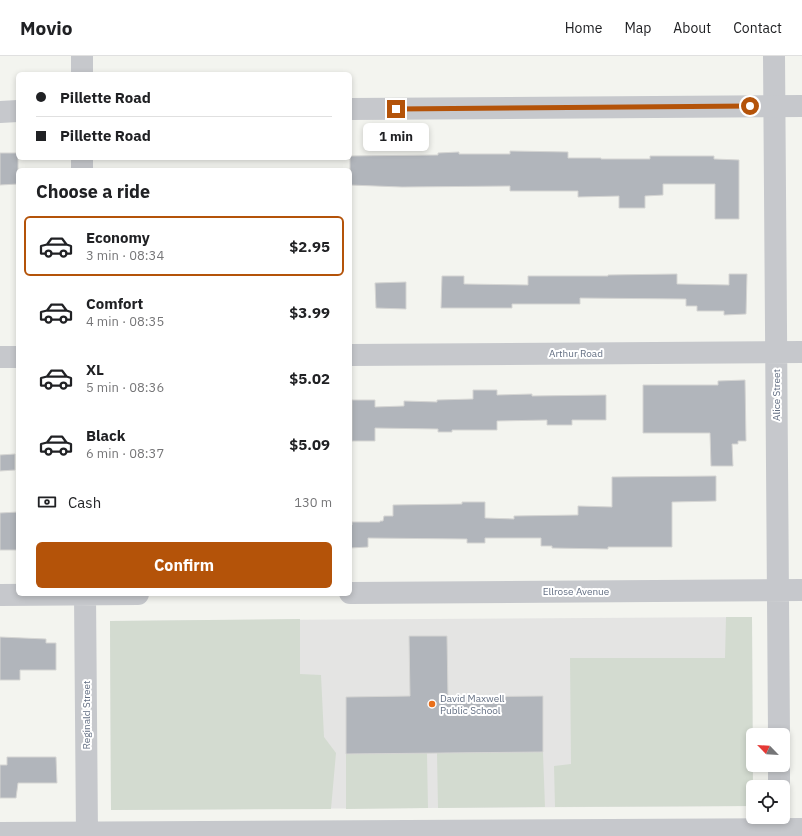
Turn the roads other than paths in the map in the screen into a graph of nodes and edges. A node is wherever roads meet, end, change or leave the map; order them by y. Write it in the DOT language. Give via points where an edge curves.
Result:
graph roads {
  1 [pos="82,56"];
  2 [pos="774,56"];
  3 [pos="82,72"];
  4 [pos="774,106"];
  5 [pos="802,106"];
  6 [pos="352,109"];
  7 [pos="0,112"];
  8 [pos="16,112"];
  9 [pos="776,352"];
  10 [pos="802,352"];
  11 [pos="352,355"];
  12 [pos="0,357"];
  13 [pos="16,357"];
  14 [pos="778,590"];
  15 [pos="802,590"];
  16 [pos="352,593"];
  17 [pos="0,595"];
  18 [pos="16,595"];
  19 [pos="85,596"];
  20 [pos="779,728"];
  21 [pos="780,827"];
  22 [pos="802,829"];
  23 [pos="0,833"];
  24 [pos="87,834"];
  1 -- 3 [label="street"];
  2 -- 4 [label="street, Alice Street"];
  4 -- 5 [label="street"];
  4 -- 6 [label="street"];
  4 -- 9 [label="street, Alice Street"];
  7 -- 8 [label="street"];
  9 -- 10 [label="street, Arthur Road"];
  9 -- 11 [label="street, Arthur Road"];
  9 -- 14 [label="street, Alice Street"];
  12 -- 13 [label="street"];
  14 -- 15 [label="street, Ellrose Avenue"];
  14 -- 16 [label="street, Ellrose Avenue"];
  14 -- 20 [label="street, Alice Street"];
  17 -- 18 [label="street"];
  19 -- 24 [label="street, Reginald Street"];
  21 -- 22 [label="street"];
  21 -- 24 [label="street"];
  23 -- 24 [label="street"];
}
